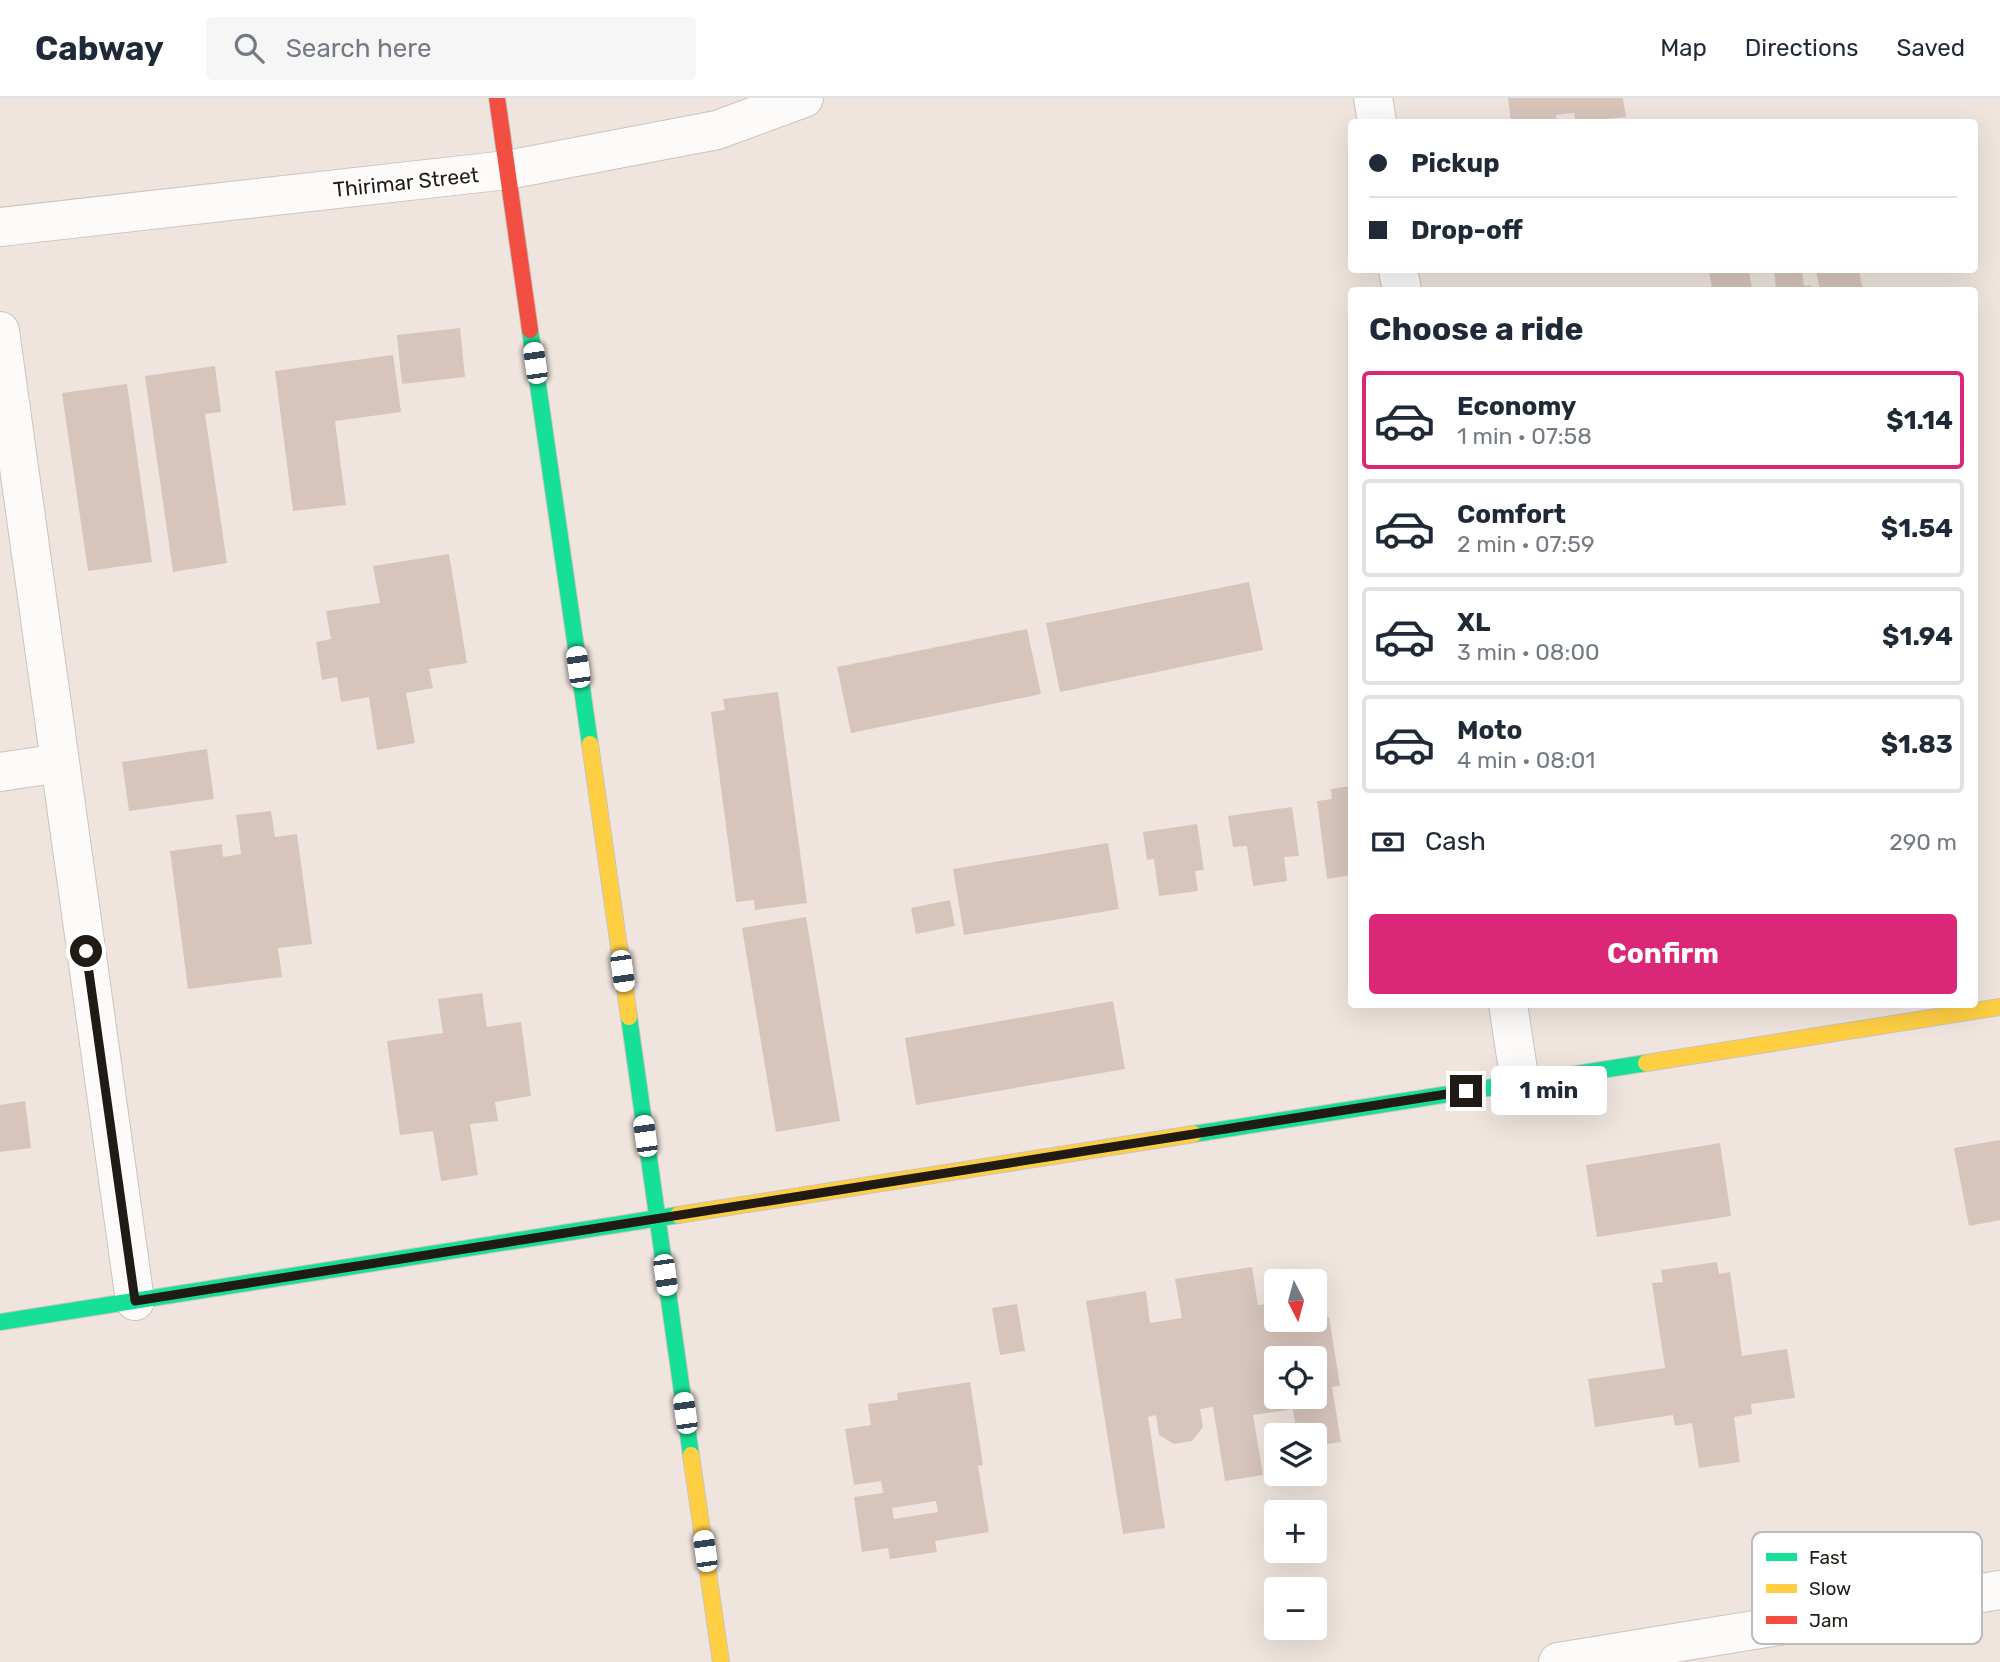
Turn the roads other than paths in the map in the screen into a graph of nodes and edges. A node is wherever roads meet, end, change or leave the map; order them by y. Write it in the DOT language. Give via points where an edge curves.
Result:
graph roads {
  1 [pos="497,98"];
  2 [pos="804,98"];
  3 [pos="1373,98"];
  4 [pos="1376,119"];
  5 [pos="507,170"];
  6 [pos="0,227"];
  7 [pos="0,331"];
  8 [pos="60,763"];
  9 [pos="0,772"];
  10 [pos="2000,1007"];
  11 [pos="1509,1008"];
  12 [pos="1520,1083"];
  13 [pos="657,1219"];
  14 [pos="135,1301"];
  15 [pos="0,1322"];
  16 [pos="2000,1590"];
  17 [pos="1982,1593"];
  18 [pos="1752,1630"];
  19 [pos="720,1662"];
  20 [pos="1558,1662"];
  1 -- 5 [label="street"];
  2 -- 5 [label="street, Thirimar Street" via="717,130"];
  3 -- 4 [label="street"];
  5 -- 6 [label="street, Thirimar Street"];
  5 -- 13 [label="street"];
  7 -- 8 [label="street"];
  8 -- 9 [label="street"];
  8 -- 14 [label="street"];
  10 -- 12 [label="street"];
  11 -- 12 [label="street"];
  12 -- 13 [label="street"];
  13 -- 14 [label="street"];
  13 -- 19 [label="street"];
  14 -- 15 [label="street"];
  16 -- 17 [label="street"];
  18 -- 20 [label="street"];
}
